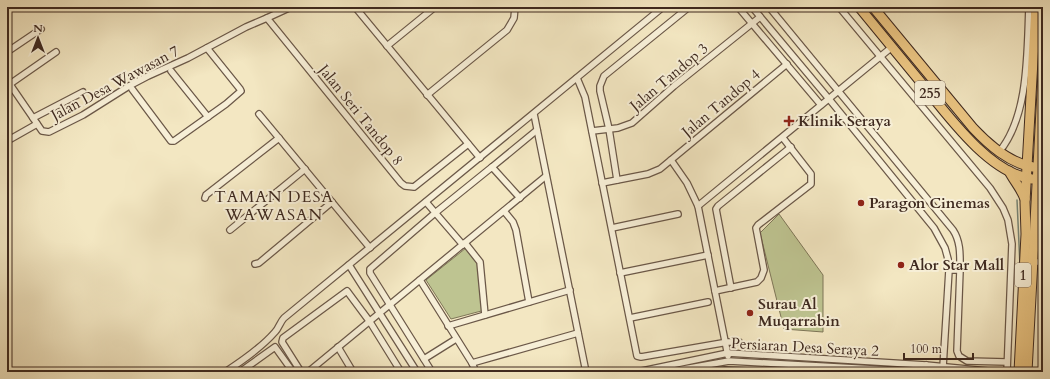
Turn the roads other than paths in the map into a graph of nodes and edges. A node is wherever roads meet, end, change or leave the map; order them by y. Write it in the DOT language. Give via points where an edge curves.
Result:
graph roads {
  1 [pos="291,7"];
  2 [pos="355,7"];
  3 [pos="434,7"];
  4 [pos="515,7"];
  5 [pos="663,7"];
  6 [pos="689,7"];
  7 [pos="738,7"];
  8 [pos="752,7"];
  9 [pos="769,7"];
  10 [pos="839,7"];
  11 [pos="859,7"];
  12 [pos="872,7"];
  13 [pos="1029,7"];
  14 [pos="1036,7"];
  15 [pos="760,17"];
  16 [pos="267,18"];
  17 [pos="752,23"];
  18 [pos="42,29"];
  19 [pos="387,46"];
  20 [pos="892,47"];
  21 [pos="207,48"];
  22 [pos="7,52"];
  23 [pos="56,52"];
  24 [pos="880,57"];
  25 [pos="787,64"];
  26 [pos="171,71"];
  27 [pos="1043,72"];
  28 [pos="577,78"];
  29 [pos="8,82"];
  30 [pos="132,89"];
  31 [pos="838,91"];
  32 [pos="83,92"];
  33 [pos="427,95"];
  34 [pos="829,99"];
  35 [pos="822,105"];
  36 [pos="259,114"];
  37 [pos="534,114"];
  38 [pos="208,117"];
  39 [pos="33,118"];
  40 [pos="37,124"];
  41 [pos="608,129"];
  42 [pos="537,130"];
  43 [pos="592,131"];
  44 [pos="279,138"];
  45 [pos="783,138"];
  46 [pos="7,141"];
  47 [pos="1041,141"];
  48 [pos="468,144"];
  49 [pos="791,147"];
  50 [pos="1029,149"];
  51 [pos="999,152"];
  52 [pos="480,158"];
  53 [pos="1010,158"];
  54 [pos="671,160"];
  55 [pos="492,167"];
  56 [pos="1036,167"];
  57 [pos="305,169"];
  58 [pos="1009,171"];
  59 [pos="546,176"];
  60 [pos="1036,179"];
  61 [pos="617,180"];
  62 [pos="602,183"];
  63 [pos="710,197"];
  64 [pos="205,198"];
  65 [pos="520,198"];
  66 [pos="332,202"];
  67 [pos="426,202"];
  68 [pos="1025,202"];
  69 [pos="698,206"];
  70 [pos="718,206"];
  71 [pos="504,211"];
  72 [pos="435,213"];
  73 [pos="678,214"];
  74 [pos="612,228"];
  75 [pos="230,230"];
  76 [pos="464,244"];
  77 [pos="370,248"];
  78 [pos="708,255"];
  79 [pos="1033,262"];
  80 [pos="1043,262"];
  81 [pos="255,264"];
  82 [pos="349,265"];
  83 [pos="948,270"];
  84 [pos="960,270"];
  85 [pos="620,273"];
  86 [pos="420,280"];
  87 [pos="731,288"];
  88 [pos="570,290"];
  89 [pos="715,291"];
  90 [pos="529,302"];
  91 [pos="708,302"];
  92 [pos="390,305"];
  93 [pos="380,314"];
  94 [pos="485,315"];
  95 [pos="630,318"];
  96 [pos="370,322"];
  97 [pos="448,326"];
  98 [pos="578,333"];
  99 [pos="456,339"];
  100 [pos="726,342"];
  101 [pos="739,342"];
  102 [pos="338,347"];
  103 [pos="728,353"];
  104 [pos="424,359"];
  105 [pos="830,360"];
  106 [pos="729,361"];
  107 [pos="966,361"];
  108 [pos="751,362"];
  109 [pos="1007,362"];
  110 [pos="472,363"];
  111 [pos="923,367"];
  112 [pos="943,367"];
  113 [pos="830,369"];
  114 [pos="966,370"];
  115 [pos="751,371"];
  116 [pos="913,371"];
  117 [pos="225,372"];
  118 [pos="240,372"];
  119 [pos="293,372"];
  120 [pos="301,372"];
  121 [pos="308,372"];
  122 [pos="353,372"];
  123 [pos="401,372"];
  124 [pos="417,372"];
  125 [pos="432,372"];
  126 [pos="476,372"];
  127 [pos="586,372"];
  128 [pos="637,372"];
  129 [pos="667,372"];
  130 [pos="708,372"];
  131 [pos="772,372"];
  132 [pos="998,372"];
  133 [pos="1007,372"];
  134 [pos="1019,372"];
  135 [pos="1027,372"];
  1 -- 16 [label="street"];
  2 -- 19 [label="street"];
  3 -- 19 [label="street"];
  4 -- 33 [label="street" via="514,18 507,30"];
  5 -- 28 [label="street"];
  6 -- 41 [label="street" via="604,76 600,91"];
  7 -- 17 [label="street"];
  8 -- 15 [label="street"];
  9 -- 31 [label="street"];
  10 -- 24 [label="street"];
  11 -- 20 [label="main road, 255"];
  12 -- 51 [label="main road, 255" via="973,128"];
  13 -- 51 [label="street" via="1020,108 1014,129"];
  14 -- 50 [label="main road, 1"];
  15 -- 17 [label="street, Jalan Tandop 3"];
  15 -- 34 [label="street"];
  16 -- 21 [label="street"];
  16 -- 48 [label="street, Jalan Seri Tandop 8" via="405,186 414,186"];
  17 -- 25 [label="street"];
  17 -- 41 [label="street, Jalan Tandop 3" via="632,123"];
  18 -- 22 [label="street"];
  19 -- 33 [label="street"];
  20 -- 24 [label="street"];
  20 -- 58 [label="main road, 255" via="975,146 992,161"];
  21 -- 38 [label="street" via="240,89 226,104"];
  21 -- 40 [label="street, Jalan Desa Wawasan 7" via="135,82 83,115 49,132 44,132"];
  23 -- 29 [label="street"];
  24 -- 31 [label="street"];
  24 -- 109 [label="street" via="990,188 1008,220 1012,244"];
  25 -- 35 [label="street"];
  25 -- 54 [label="street, Jalan Tandop 4"];
  26 -- 38 [label="street"];
  27 -- 47 [label="main road, 1"];
  28 -- 37 [label="street"];
  28 -- 43 [label="street" via="585,97"];
  29 -- 39 [label="street"];
  30 -- 38 [label="street" via="171,141"];
  31 -- 34 [label="street"];
  31 -- 84 [label="street" via="953,230 960,251"];
  32 -- 39 [label="street"];
  33 -- 48 [label="street"];
  34 -- 35 [label="street"];
  34 -- 83 [label="street" via="934,228 945,248"];
  35 -- 45 [label="street"];
  36 -- 44 [label="street"];
  37 -- 42 [label="street"];
  37 -- 52 [label="street"];
  39 -- 40 [label="street"];
  40 -- 46 [label="street"];
  41 -- 43 [label="street, Jalan Tandop 3"];
  41 -- 61 [label="street"];
  42 -- 55 [label="street"];
  42 -- 59 [label="street"];
  43 -- 62 [label="street"];
  44 -- 57 [label="street"];
  44 -- 64 [label="street"];
  45 -- 49 [label="street"];
  45 -- 63 [label="street"];
  47 -- 56 [label="main road, 1"];
  48 -- 52 [label="street"];
  49 -- 70 [label="street"];
  49 -- 87 [label="street" via="812,174 811,184 756,228 764,270 761,278 757,282"];
  50 -- 53 [label="main road" via="1018,159"];
  50 -- 56 [label="main road, 1"];
  51 -- 53 [label="main road, 255"];
  52 -- 67 [label="street"];
  53 -- 56 [label="main road, 255"];
  54 -- 61 [label="street, Jalan Tandop 4" via="654,172"];
  54 -- 69 [label="street" via="687,183"];
  55 -- 65 [label="street"];
  55 -- 72 [label="street"];
  56 -- 60 [label="main road, 1"];
  57 -- 66 [label="street"];
  57 -- 75 [label="street"];
  58 -- 60 [label="main road, 255"];
  58 -- 68 [label="main road" via="1021,189"];
  59 -- 65 [label="street"];
  59 -- 88 [label="street"];
  60 -- 68 [label="main road, 1"];
  60 -- 79 [label="main road, 1"];
  61 -- 62 [label="street, Jalan Tandop 4"];
  62 -- 74 [label="street"];
  63 -- 69 [label="street"];
  63 -- 70 [label="street"];
  65 -- 71 [label="street"];
  66 -- 77 [label="street"];
  66 -- 81 [label="street"];
  67 -- 72 [label="street"];
  67 -- 77 [label="street"];
  68 -- 134 [label="main road, 1" via="1026,234"];
  69 -- 78 [label="street"];
  70 -- 87 [label="street" via="716,211"];
  71 -- 76 [label="street"];
  71 -- 90 [label="street" via="516,230"];
  72 -- 76 [label="street"];
  72 -- 92 [label="street" via="370,269"];
  73 -- 74 [label="street"];
  74 -- 85 [label="street"];
  76 -- 86 [label="street"];
  76 -- 94 [label="street" via="480,262"];
  77 -- 82 [label="street"];
  78 -- 85 [label="street"];
  78 -- 89 [label="street"];
  79 -- 80 [label="street"];
  79 -- 135 [label="main road, 1"];
  82 -- 93 [label="street"];
  82 -- 117 [label="street" via="284,318 272,335"];
  83 -- 84 [label="street"];
  83 -- 112 [label="street"];
  84 -- 107 [label="street" via="957,351"];
  85 -- 95 [label="street"];
  86 -- 92 [label="street"];
  86 -- 97 [label="street"];
  87 -- 89 [label="street"];
  88 -- 90 [label="street"];
  88 -- 98 [label="street"];
  89 -- 100 [label="street"];
  90 -- 94 [label="street"];
  91 -- 95 [label="street"];
  92 -- 93 [label="street"];
  92 -- 104 [label="street"];
  93 -- 96 [label="street"];
  93 -- 124 [label="street"];
  94 -- 97 [label="street"];
  95 -- 100 [label="street" via="639,357"];
  96 -- 102 [label="street"];
  96 -- 120 [label="street" via="348,291 345,291 283,338 282,342"];
  96 -- 123 [label="street"];
  97 -- 99 [label="street"];
  98 -- 110 [label="street"];
  98 -- 127 [label="street"];
  99 -- 104 [label="street"];
  99 -- 110 [label="street"];
  100 -- 101 [label="street"];
  100 -- 103 [label="street"];
  102 -- 121 [label="street"];
  102 -- 122 [label="street"];
  103 -- 105 [label="street, Persiaran Desa Seraya 2"];
  103 -- 106 [label="street"];
  103 -- 128 [label="street, Persiaran Desa Seraya 2"];
  104 -- 125 [label="street"];
  105 -- 111 [label="street, Persiaran Desa Seraya 2"];
  105 -- 113 [label="street"];
  106 -- 108 [label="street, Persiaran Desa Seraya 2"];
  106 -- 129 [label="street, Persiaran Desa Seraya 2"];
  107 -- 109 [label="street"];
  107 -- 114 [label="street"];
  108 -- 113 [label="street, Persiaran Desa Seraya 2"];
  108 -- 115 [label="street"];
  109 -- 133 [label="street"];
  110 -- 126 [label="street"];
  111 -- 112 [label="street"];
  111 -- 116 [label="street, Persiaran Desa Seraya 2"];
  112 -- 114 [label="street"];
  113 -- 116 [label="street, Persiaran Desa Seraya 2"];
  114 -- 132 [label="street"];
  115 -- 130 [label="street"];
  115 -- 131 [label="street"];
  118 -- 119 [label="street" via="275,347"];
}
